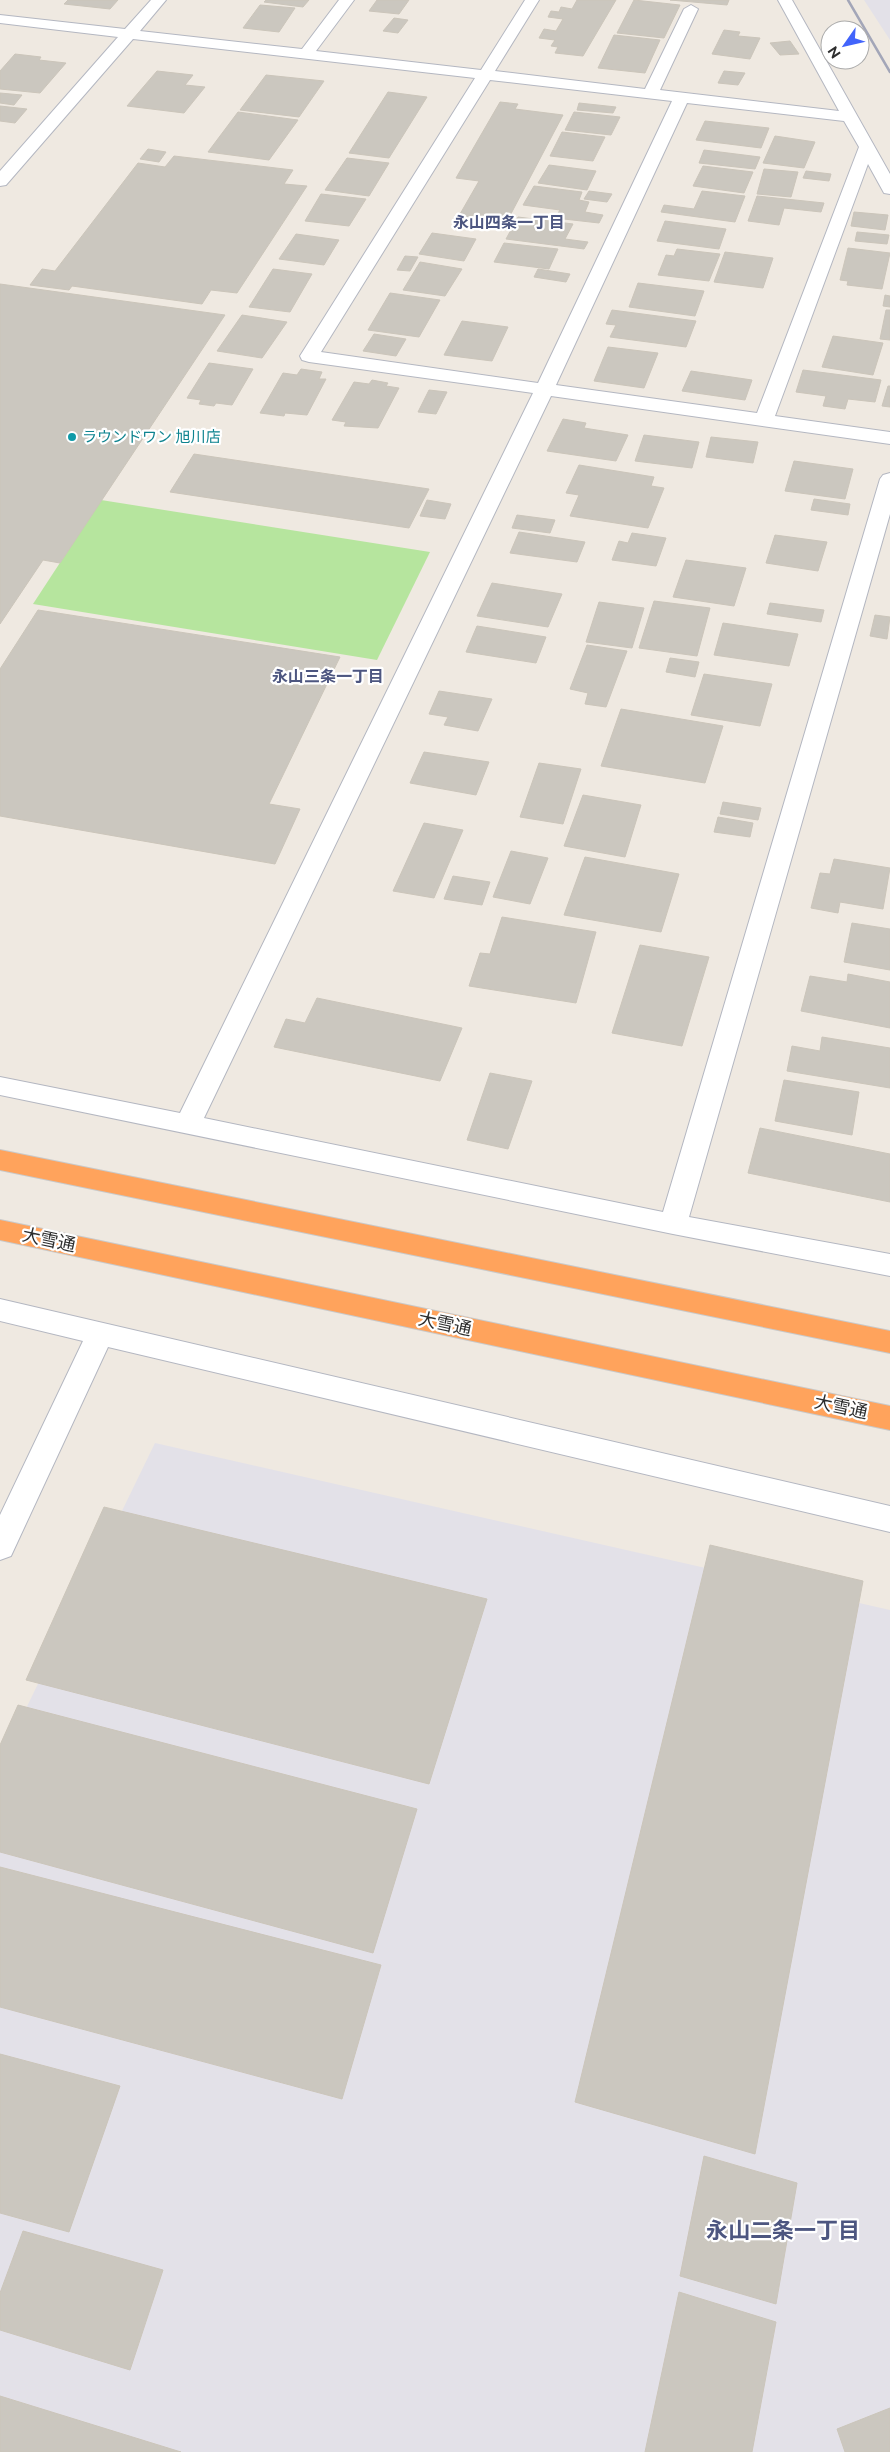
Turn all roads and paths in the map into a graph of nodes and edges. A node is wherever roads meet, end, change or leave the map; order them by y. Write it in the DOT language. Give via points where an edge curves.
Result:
graph roads {
  1 [pos="159,0"];
  2 [pos="347,0"];
  3 [pos="532,0"];
  4 [pos="785,0"];
  5 [pos="691,8"];
  6 [pos="0,19"];
  7 [pos="130,34"];
  8 [pos="306,54"];
  9 [pos="486,75"];
  10 [pos="650,94"];
  11 [pos="682,97"];
  12 [pos="851,117"];
  13 [pos="866,148"];
  14 [pos="0,181"];
  15 [pos="890,189"];
  16 [pos="544,391"];
  17 [pos="764,420"];
  18 [pos="890,438"];
  19 [pos="890,478"];
  20 [pos="0,1086"];
  21 [pos="188,1124"];
  22 [pos="0,1160"];
  23 [pos="673,1224"];
  24 [pos="0,1230"];
  25 [pos="890,1265"];
  26 [pos="0,1310"];
  27 [pos="101,1332"];
  28 [pos="890,1342"];
  29 [pos="890,1418"];
  30 [pos="890,1519"];
  31 [pos="0,1547"];
  1 -- 7 [label="street"];
  2 -- 8 [label="street"];
  3 -- 9 [label="street"];
  4 -- 12 [label="street"];
  5 -- 10 [label="street"];
  6 -- 7 [label="street"];
  7 -- 8 [label="street"];
  7 -- 14 [label="street"];
  8 -- 9 [label="street"];
  9 -- 10 [label="street"];
  9 -- 16 [label="street" via="310,356"];
  10 -- 11 [label="street"];
  11 -- 12 [label="street"];
  11 -- 16 [label="street"];
  12 -- 13 [label="street"];
  13 -- 15 [label="street"];
  13 -- 17 [label="street"];
  16 -- 17 [label="street"];
  16 -- 21 [label="street"];
  17 -- 18 [label="street"];
  19 -- 23 [label="street"];
  20 -- 21 [label="street"];
  21 -- 23 [label="street"];
  22 -- 28 [label="highway"];
  23 -- 25 [label="street"];
  24 -- 29 [label="highway, 大雪通"];
  26 -- 27 [label="street"];
  27 -- 30 [label="street"];
  27 -- 31 [label="street"];
}
